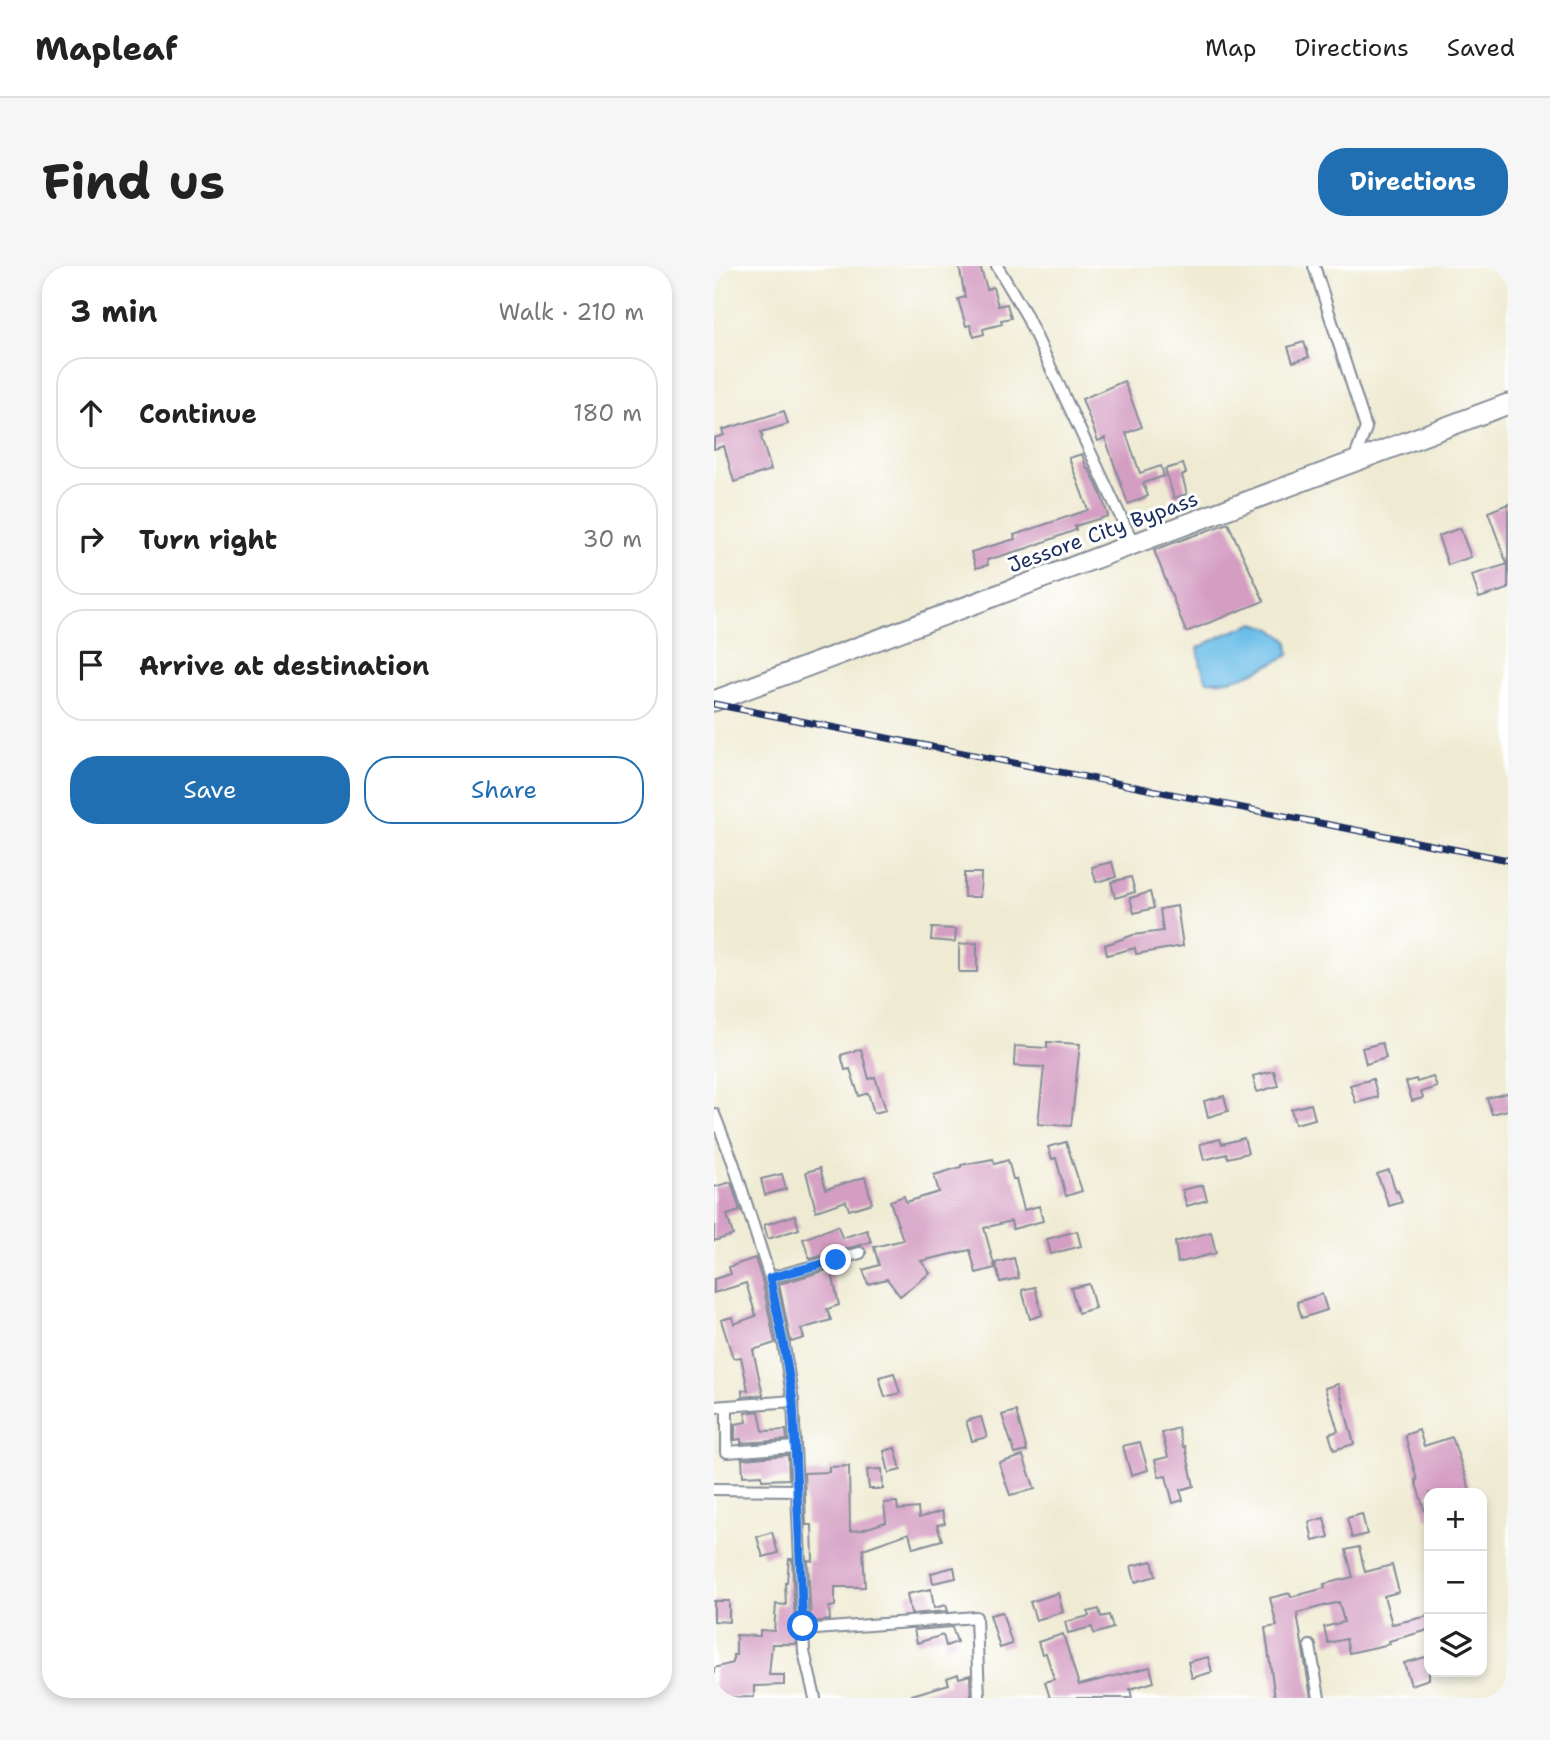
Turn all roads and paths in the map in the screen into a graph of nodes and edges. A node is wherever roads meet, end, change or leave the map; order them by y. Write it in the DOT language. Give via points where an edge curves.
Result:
graph roads {
  1 [pos="997,266"];
  2 [pos="1314,266"];
  3 [pos="1508,404"];
  4 [pos="1353,463"];
  5 [pos="1135,545"];
  6 [pos="714,701"];
  7 [pos="714,1114"];
  8 [pos="860,1253"];
  9 [pos="770,1278"];
  10 [pos="793,1401"];
  11 [pos="727,1407"];
  12 [pos="714,1408"];
  13 [pos="795,1447"];
  14 [pos="714,1489"];
  15 [pos="797,1490"];
  16 [pos="803,1630"];
  17 [pos="1310,1646"];
  18 [pos="814,1698"];
  19 [pos="979,1698"];
  20 [pos="1319,1698"];
  1 -- 5 [label="street" via="1025,313"];
  2 -- 4 [label="street" via="1366,428"];
  3 -- 4 [label="highway, Jessore City Bypass"];
  4 -- 5 [label="highway, Jessore City Bypass"];
  5 -- 6 [label="highway, Jessore City Bypass"];
  7 -- 9 [label="street"];
  8 -- 9 [label="street"];
  9 -- 10 [label="street"];
  10 -- 11 [label="street"];
  10 -- 13 [label="street"];
  11 -- 12 [label="street"];
  11 -- 13 [label="street" via="727,1452"];
  13 -- 15 [label="street"];
  14 -- 15 [label="street"];
  15 -- 16 [label="street"];
  16 -- 18 [label="street"];
  16 -- 19 [label="street" via="976,1617"];
  17 -- 20 [label="street"];
}
